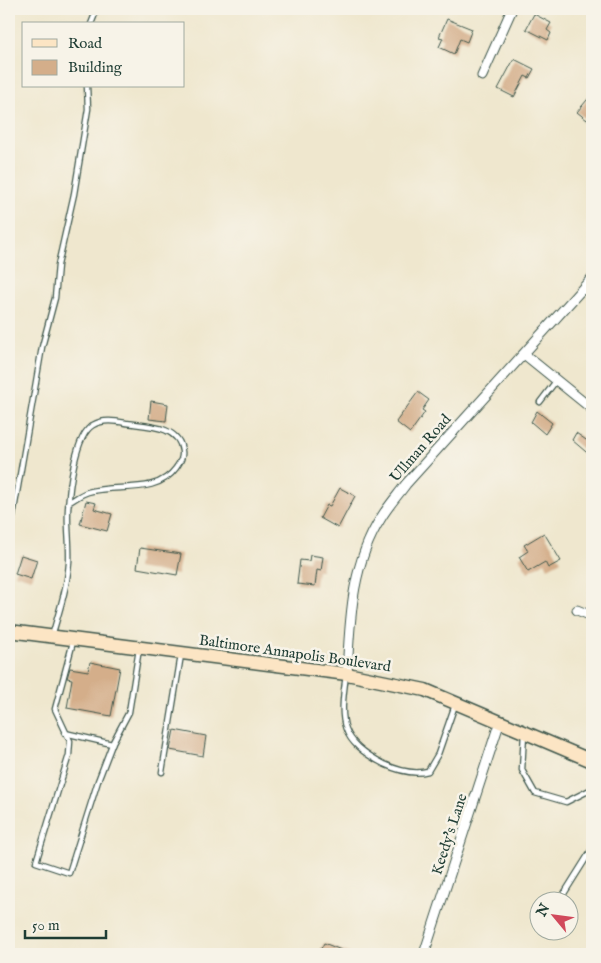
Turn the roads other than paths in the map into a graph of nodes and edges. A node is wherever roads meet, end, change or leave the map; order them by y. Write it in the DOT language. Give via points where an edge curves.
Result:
graph roads {
  1 [pos="97,9"];
  2 [pos="512,9"];
  3 [pos="93,22"];
  4 [pos="482,76"];
  5 [pos="87,88"];
  6 [pos="592,278"];
  7 [pos="582,289"];
  8 [pos="592,298"];
  9 [pos="524,354"];
  10 [pos="556,381"];
  11 [pos="540,402"];
  12 [pos="592,409"];
  13 [pos="68,503"];
  14 [pos="9,539"];
  15 [pos="576,610"];
  16 [pos="592,616"];
  17 [pos="9,631"];
  18 [pos="52,638"];
  19 [pos="74,640"];
  20 [pos="139,648"];
  21 [pos="181,653"];
  22 [pos="347,674"];
  23 [pos="456,703"];
  24 [pos="500,721"];
  25 [pos="524,732"];
  26 [pos="65,733"];
  27 [pos="112,744"];
  28 [pos="592,761"];
  29 [pos="162,772"];
  30 [pos="592,789"];
  31 [pos="592,849"];
  32 [pos="566,890"];
  33 [pos="424,954"];
  1 -- 3 [label="lane"];
  2 -- 4 [label="street"];
  5 -- 14 [label="lane" via="88,110"];
  6 -- 7 [label="street, Ullman Road"];
  7 -- 8 [label="lane"];
  7 -- 9 [label="street, Ullman Road"];
  9 -- 10 [label="street"];
  9 -- 22 [label="street, Ullman Road" via="406,484 380,518 359,567 353,594"];
  10 -- 11 [label="lane"];
  10 -- 12 [label="street"];
  13 -- 13 [label="lane" via="79,445 91,426 115,420 168,431 178,441 181,462 164,480 87,492"];
  13 -- 18 [label="lane" via="66,589"];
  15 -- 16 [label="street"];
  17 -- 18 [label="main road, Baltimore Annapolis Boulevard"];
  18 -- 19 [label="main road, Baltimore Annapolis Boulevard"];
  19 -- 20 [label="main road, Baltimore Annapolis Boulevard"];
  19 -- 26 [label="lane" via="55,708"];
  20 -- 21 [label="main road, Baltimore Annapolis Boulevard"];
  20 -- 27 [label="lane" via="129,712"];
  21 -- 22 [label="main road, Baltimore Annapolis Boulevard"];
  21 -- 29 [label="lane"];
  22 -- 23 [label="main road, Baltimore Annapolis Boulevard" via="425,690"];
  22 -- 23 [label="lane" via="344,720 350,740 363,753 388,766 415,774 428,771 438,754"];
  23 -- 24 [label="main road, Baltimore Annapolis Boulevard"];
  24 -- 25 [label="main road, Baltimore Annapolis Boulevard"];
  24 -- 33 [label="street, Keedy's Lane"];
  25 -- 28 [label="main road, Baltimore Annapolis Boulevard"];
  25 -- 30 [label="lane" via="522,770 535,793 566,802"];
  26 -- 27 [label="lane"];
  26 -- 27 [label="lane" via="70,741 69,755 36,862 69,873"];
  31 -- 32 [label="lane"];
}
